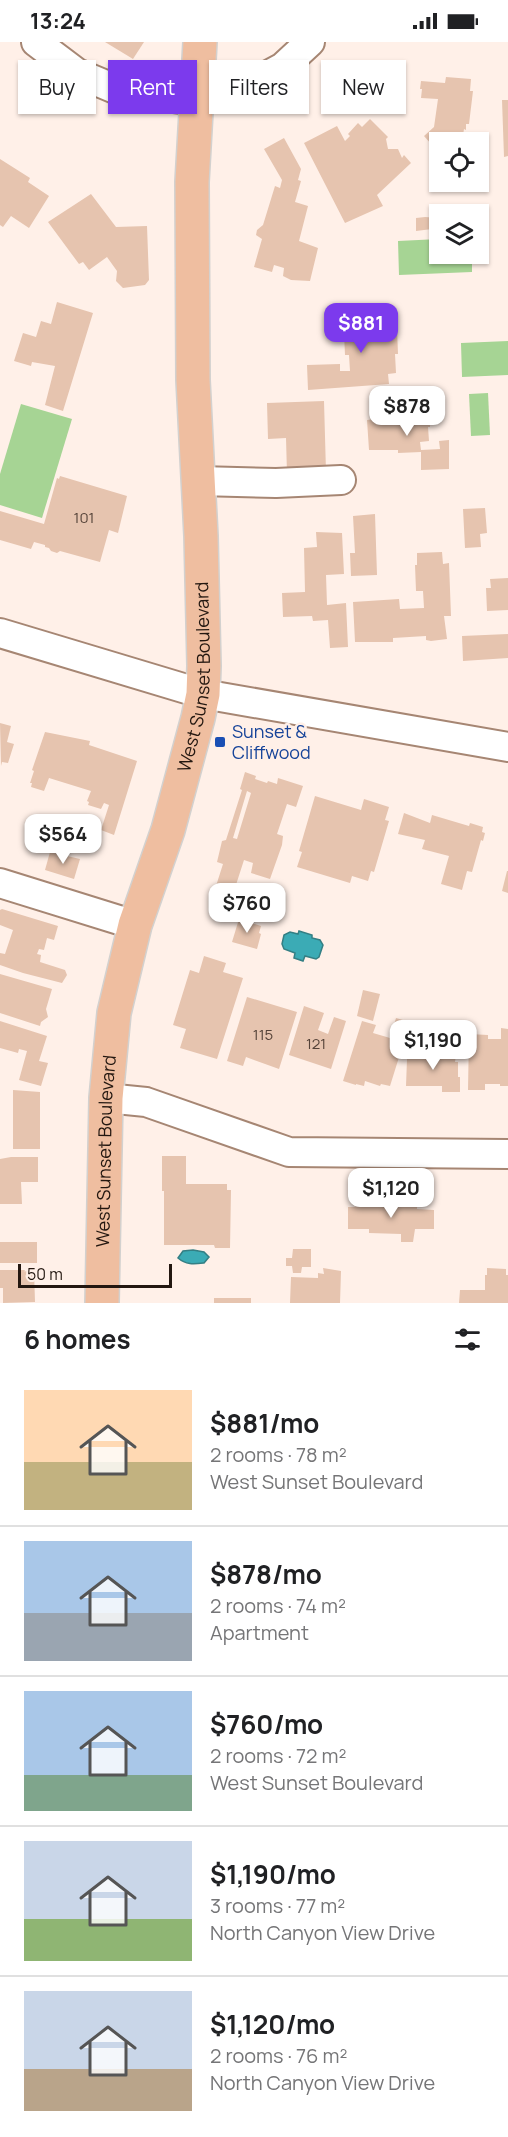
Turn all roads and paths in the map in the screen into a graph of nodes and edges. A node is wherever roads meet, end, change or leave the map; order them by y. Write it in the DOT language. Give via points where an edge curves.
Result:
graph roads {
  1 [pos="36,42"];
  2 [pos="200,42"];
  3 [pos="310,42"];
  4 [pos="197,77"];
  5 [pos="108,86"];
  6 [pos="197,100"];
  7 [pos="195,114"];
  8 [pos="342,480"];
  9 [pos="199,481"];
  10 [pos="0,633"];
  11 [pos="203,694"];
  12 [pos="508,747"];
  13 [pos="0,883"];
  14 [pos="135,925"];
  15 [pos="106,1098"];
  16 [pos="508,1154"];
  17 [pos="102,1303"];
  1 -- 5 [label="street" via="77,72"];
  2 -- 4 [label="main road, West Sunset Boulevard"];
  3 -- 6 [label="street" via="284,67 242,89"];
  7 -- 9 [label="main road, West Sunset Boulevard" via="193,380"];
  8 -- 9 [label="street"];
  9 -- 11 [label="main road, West Sunset Boulevard"];
  10 -- 11 [label="street"];
  11 -- 12 [label="street"];
  11 -- 14 [label="main road, West Sunset Boulevard" via="168,830"];
  13 -- 14 [label="street"];
  14 -- 15 [label="main road, West Sunset Boulevard" via="114,1013"];
  15 -- 16 [label="street" via="146,1102 289,1152"];
  15 -- 17 [label="main road, West Sunset Boulevard"];
}
